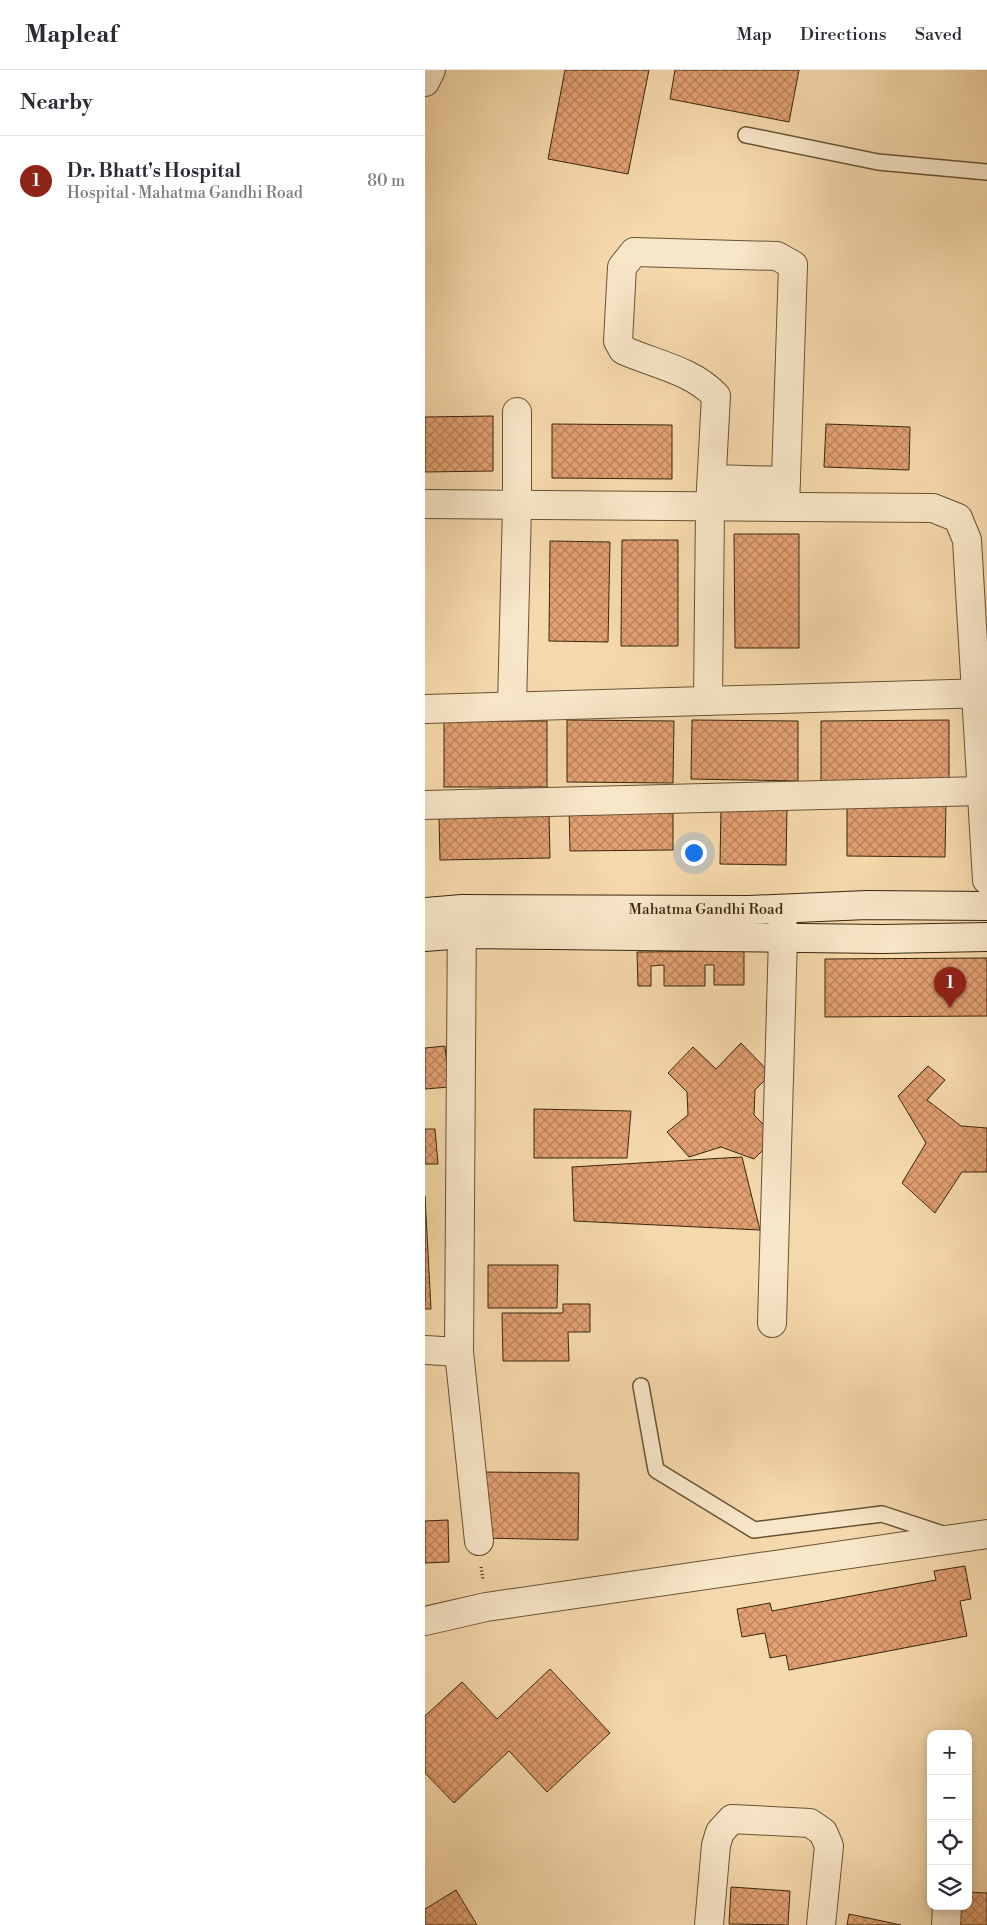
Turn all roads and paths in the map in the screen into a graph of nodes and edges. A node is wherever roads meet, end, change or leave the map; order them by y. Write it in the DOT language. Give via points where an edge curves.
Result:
graph roads {
  1 [pos="431,70"];
  2 [pos="425,82"];
  3 [pos="745,135"];
  4 [pos="987,172"];
  5 [pos="517,412"];
  6 [pos="712,479"];
  7 [pos="786,494"];
  8 [pos="425,504"];
  9 [pos="517,506"];
  10 [pos="710,507"];
  11 [pos="981,693"];
  12 [pos="709,701"];
  13 [pos="513,706"];
  14 [pos="425,709"];
  15 [pos="982,791"];
  16 [pos="425,806"];
  17 [pos="987,880"];
  18 [pos="987,906"];
  19 [pos="782,909"];
  20 [pos="425,912"];
  21 [pos="463,922"];
  22 [pos="425,937"];
  23 [pos="783,937"];
  24 [pos="987,937"];
  25 [pos="772,1323"];
  26 [pos="425,1350"];
  27 [pos="459,1352"];
  28 [pos="641,1386"];
  29 [pos="987,1534"];
  30 [pos="952,1538"];
  31 [pos="479,1541"];
  32 [pos="486,1607"];
  33 [pos="425,1621"];
  34 [pos="947,1910"];
  35 [pos="709,1925"];
  36 [pos="821,1925"];
  37 [pos="946,1925"];
  1 -- 2 [label="street"];
  3 -- 4 [label="lane" via="878,162"];
  5 -- 9 [label="street"];
  6 -- 7 [label="street"];
  6 -- 7 [label="street" via="715,396 687,374 623,350 619,341 622,267 634,252 777,256 793,265"];
  6 -- 10 [label="street"];
  7 -- 10 [label="street"];
  7 -- 11 [label="street" via="933,508 958,518 967,540"];
  8 -- 9 [label="street"];
  9 -- 10 [label="street"];
  9 -- 13 [label="street"];
  10 -- 12 [label="street"];
  11 -- 12 [label="street"];
  11 -- 15 [label="street"];
  12 -- 13 [label="street"];
  13 -- 14 [label="street"];
  15 -- 16 [label="street"];
  15 -- 17 [label="street"];
  18 -- 19 [label="street, Mahatma Gandhi Road" via="867,905"];
  19 -- 21 [label="street, Mahatma Gandhi Road"];
  19 -- 23 [label="street"];
  20 -- 21 [label="street, Mahatma Gandhi Road"];
  21 -- 22 [label="street, Mahatma Gandhi Road"];
  21 -- 23 [label="street, Mahatma Gandhi Road"];
  21 -- 27 [label="street"];
  23 -- 24 [label="street, Mahatma Gandhi Road"];
  23 -- 25 [label="street"];
  26 -- 27 [label="street"];
  27 -- 31 [label="street"];
  28 -- 30 [label="lane" via="656,1470 754,1530 882,1514"];
  29 -- 30 [label="street"];
  30 -- 32 [label="street"];
  31 -- 32 [label="path"];
  32 -- 33 [label="street"];
  34 -- 37 [label="street"];
  35 -- 36 [label="street" via="716,1845 720,1832 732,1819 810,1823 823,1832 829,1846"];
}
